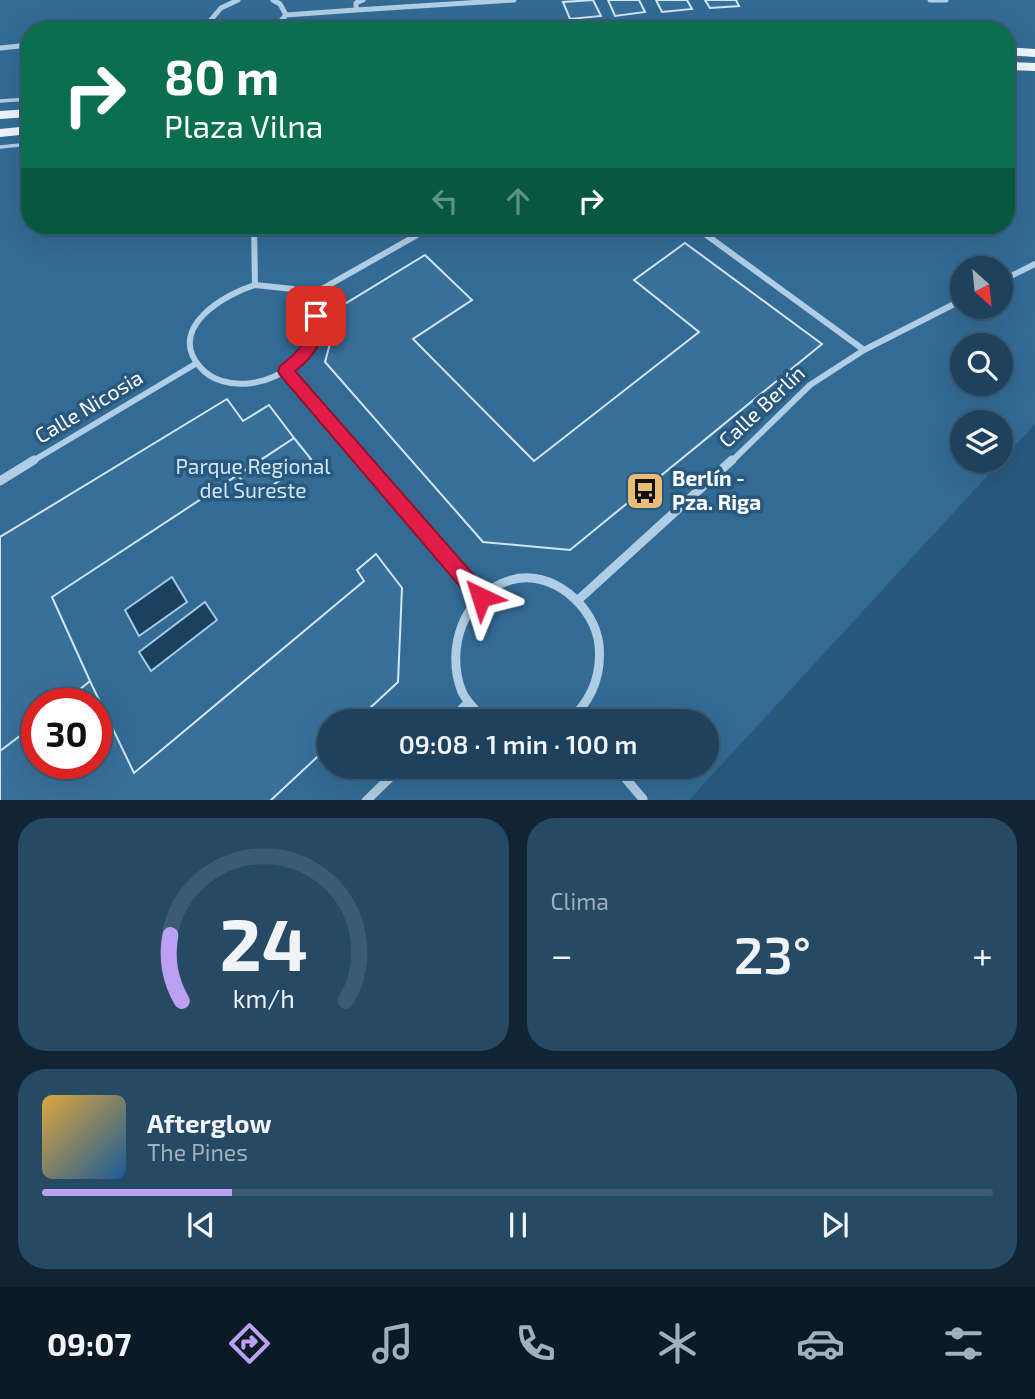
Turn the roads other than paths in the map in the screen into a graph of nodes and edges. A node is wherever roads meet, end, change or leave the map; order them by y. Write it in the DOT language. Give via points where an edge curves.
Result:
graph roads {
  1 [pos="238,0"];
  2 [pos="273,0"];
  3 [pos="363,0"];
  4 [pos="514,0"];
  5 [pos="930,0"];
  6 [pos="946,0"];
  7 [pos="226,2"];
  8 [pos="356,9"];
  9 [pos="286,15"];
  10 [pos="210,21"];
  11 [pos="284,21"];
  12 [pos="21,46"];
  13 [pos="0,48"];
  14 [pos="1015,52"];
  15 [pos="1035,53"];
  16 [pos="1015,66"];
  17 [pos="1035,67"];
  18 [pos="21,100"];
  19 [pos="0,102"];
  20 [pos="21,114"];
  21 [pos="0,115"];
  22 [pos="21,131"];
  23 [pos="0,133"];
  24 [pos="21,145"];
  25 [pos="0,146"];
  26 [pos="254,235"];
  27 [pos="417,235"];
  28 [pos="706,235"];
  29 [pos="1035,264"];
  30 [pos="1013,275"];
  31 [pos="255,285"];
  32 [pos="306,298"];
  33 [pos="950,306"];
  34 [pos="864,349"];
  35 [pos="197,363"];
  36 [pos="285,371"];
  37 [pos="0,481"];
  38 [pos="481,597"];
  39 [pos="577,601"];
  40 [pos="468,703"];
  41 [pos="462,709"];
  42 [pos="474,709"];
  43 [pos="580,709"];
  44 [pos="388,779"];
  45 [pos="625,779"];
  46 [pos="643,799"];
  47 [pos="366,800"];
  1 -- 7 [label="street"];
  2 -- 9 [label="street"];
  3 -- 8 [label="street" via="356,3"];
  4 -- 8 [label="street"];
  5 -- 6 [label="street"];
  7 -- 10 [label="street"];
  8 -- 9 [label="street"];
  9 -- 11 [label="street"];
  12 -- 13 [label="street"];
  14 -- 15 [label="main road"];
  16 -- 17 [label="main road"];
  18 -- 19 [label="lane"];
  20 -- 21 [label="main road"];
  22 -- 23 [label="main road"];
  24 -- 25 [label="lane"];
  26 -- 31 [label="street"];
  27 -- 32 [label="street"];
  28 -- 34 [label="street"];
  29 -- 30 [label="street"];
  31 -- 32 [label="street" via="279,285"];
  31 -- 35 [label="street" via="229,294 199,320 191,342"];
  32 -- 36 [label="street" via="316,316 315,336 303,357"];
  33 -- 34 [label="street, Calle Berlín"];
  34 -- 39 [label="street, Calle Berlín" via="810,385"];
  35 -- 36 [label="street" via="214,377 239,383"];
  35 -- 37 [label="street, Calle Nicosia"];
  36 -- 38 [label="street"];
  38 -- 39 [label="street" via="506,582 535,579 562,589"];
  38 -- 40 [label="street" via="463,618 454,646 456,676"];
  39 -- 43 [label="street" via="594,624 601,660 598,679"];
  40 -- 41 [label="street"];
  40 -- 42 [label="street"];
  44 -- 47 [label="street"];
  45 -- 46 [label="street"];
}
